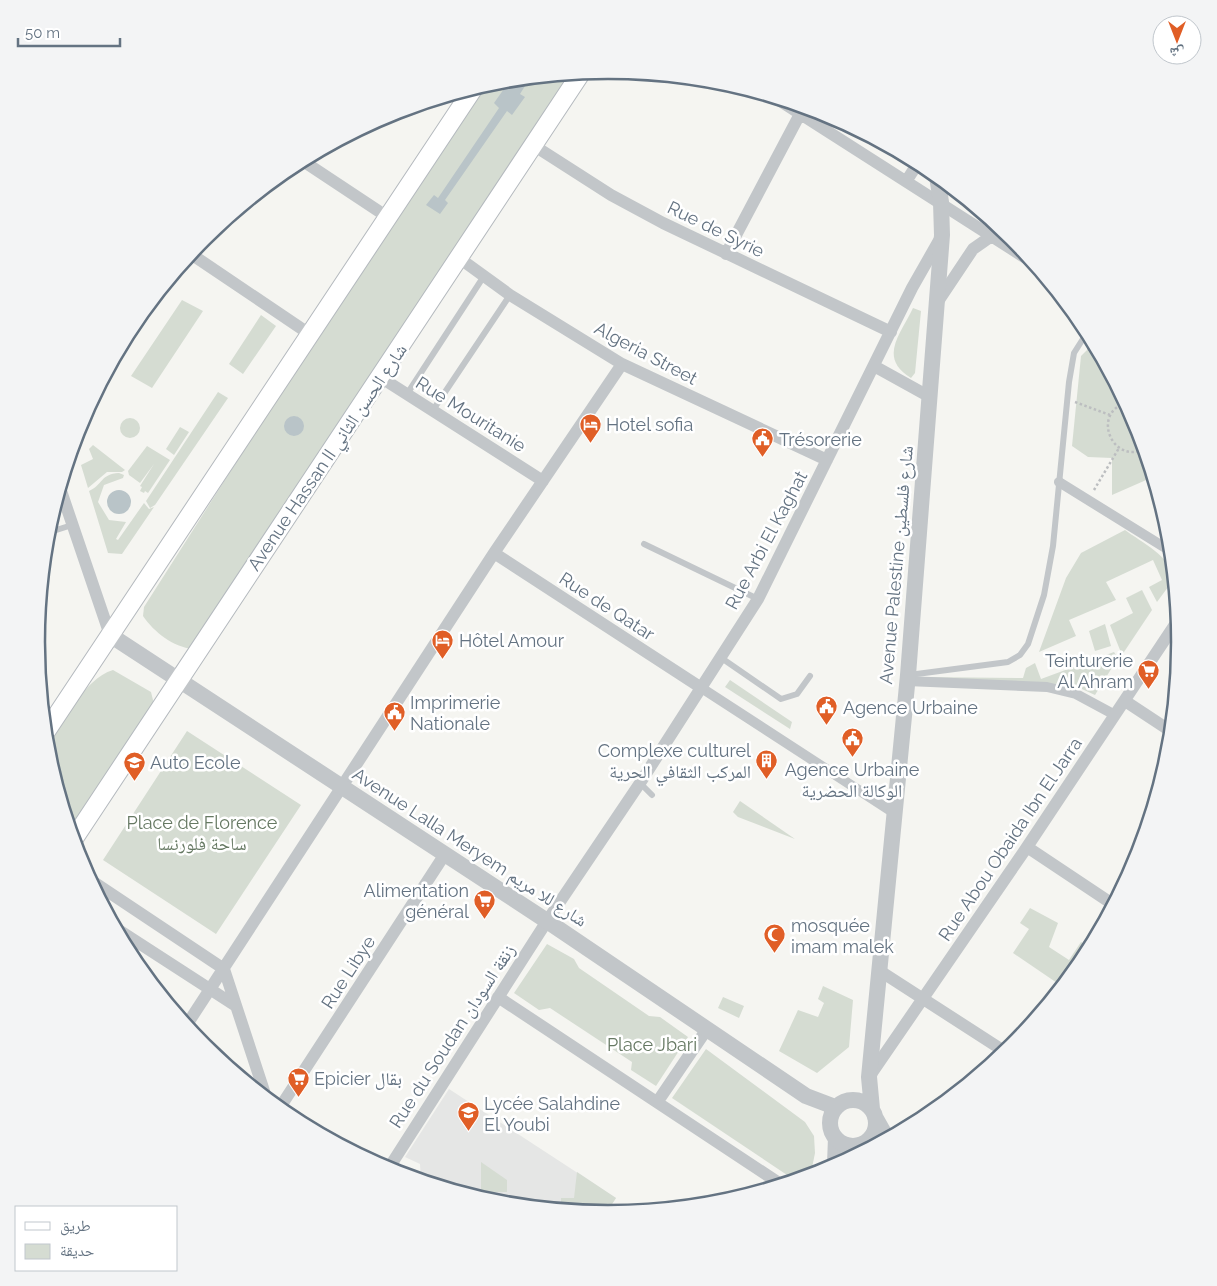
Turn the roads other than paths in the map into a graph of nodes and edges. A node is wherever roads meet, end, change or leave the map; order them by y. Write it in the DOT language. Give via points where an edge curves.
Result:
graph roads {
  1 [pos="576,81"];
  2 [pos="467,98"];
  3 [pos="796,111"];
  4 [pos="800,114"];
  5 [pos="533,145"];
  6 [pos="310,165"];
  7 [pos="914,169"];
  8 [pos="907,180"];
  9 [pos="939,186"];
  10 [pos="941,202"];
  11 [pos="389,218"];
  12 [pos="988,227"];
  13 [pos="994,232"];
  14 [pos="942,235"];
  15 [pos="726,254"];
  16 [pos="197,258"];
  17 [pos="459,258"];
  18 [pos="484,276"];
  19 [pos="510,295"];
  20 [pos="936,304"];
  21 [pos="891,332"];
  22 [pos="310,336"];
  23 [pos="1083,339"];
  24 [pos="622,364"];
  25 [pos="874,366"];
  26 [pos="380,377"];
  27 [pos="407,394"];
  28 [pos="930,397"];
  29 [pos="433,410"];
  30 [pos="827,460"];
  31 [pos="543,481"];
  32 [pos="1059,482"];
  33 [pos="64,499"];
  34 [pos="72,525"];
  35 [pos="57,530"];
  36 [pos="644,544"];
  37 [pos="1163,547"];
  38 [pos="494,553"];
  39 [pos="758,599"];
  40 [pos="1172,630"];
  41 [pos="110,635"];
  42 [pos="720,657"];
  43 [pos="810,676"];
  44 [pos="907,678"];
  45 [pos="179,681"];
  46 [pos="700,688"];
  47 [pos="1125,701"];
  48 [pos="1115,715"];
  49 [pos="51,724"];
  50 [pos="1165,728"];
  51 [pos="640,783"];
  52 [pos="343,787"];
  53 [pos="652,795"];
  54 [pos="894,814"];
  55 [pos="78,832"];
  56 [pos="1027,848"];
  57 [pos="446,854"];
  58 [pos="101,887"];
  59 [pos="1109,902"];
  60 [pos="547,921"];
  61 [pos="127,935"];
  62 [pos="224,969"];
  63 [pos="880,971"];
  64 [pos="210,990"];
  65 [pos="498,997"];
  66 [pos="923,998"];
  67 [pos="236,1006"];
  68 [pos="190,1020"];
  69 [pos="707,1029"];
  70 [pos="1000,1048"];
  71 [pos="869,1077"];
  72 [pos="263,1089"];
  73 [pos="806,1096"];
  74 [pos="658,1101"];
  75 [pos="283,1103"];
  76 [pos="841,1103"];
  77 [pos="874,1113"];
  78 [pos="832,1130"];
  79 [pos="885,1134"];
  80 [pos="860,1147"];
  81 [pos="831,1161"];
  82 [pos="392,1163"];
  83 [pos="776,1181"];
  1 -- 5 [label="main road, Avenue Hassan II شارع الحسن الثاني"];
  2 -- 11 [label="main road"];
  3 -- 4 [label="street"];
  4 -- 8 [label="street"];
  4 -- 15 [label="street"];
  5 -- 15 [label="street, Rue de Syrie" via="611,195"];
  5 -- 17 [label="main road, Avenue Hassan II شارع الحسن الثاني"];
  6 -- 11 [label="street"];
  7 -- 8 [label="street"];
  8 -- 10 [label="street"];
  9 -- 10 [label="street, Avenue Palestine شارع فلسطين"];
  10 -- 12 [label="street"];
  10 -- 14 [label="street, Avenue Palestine شارع فلسطين"];
  11 -- 22 [label="main road"];
  13 -- 20 [label="street" via="973,248"];
  14 -- 20 [label="street, Avenue Palestine شارع فلسطين"];
  14 -- 21 [label="street, Rue Arbi El Kaghat"];
  15 -- 21 [label="street, Rue de Syrie"];
  16 -- 22 [label="street"];
  17 -- 18 [label="street, Algeria Street"];
  17 -- 26 [label="main road, Avenue Hassan II شارع الحسن الثاني"];
  18 -- 19 [label="street, Algeria Street"];
  18 -- 27 [label="lane"];
  19 -- 24 [label="street, Algeria Street"];
  19 -- 29 [label="lane"];
  20 -- 28 [label="street, Avenue Palestine شارع فلسطين"];
  21 -- 25 [label="street, Rue Arbi El Kaghat"];
  22 -- 41 [label="main road"];
  23 -- 32 [label="lane" via="1074,353"];
  24 -- 30 [label="street, Algeria Street"];
  24 -- 31 [label="street"];
  25 -- 28 [label="street"];
  25 -- 30 [label="street, Rue Arbi El Kaghat"];
  26 -- 27 [label="street, Rue Mouritanie"];
  26 -- 45 [label="main road, Avenue Hassan II شارع الحسن الثاني"];
  27 -- 29 [label="street, Rue Mouritanie"];
  28 -- 44 [label="street, Avenue Palestine شارع فلسطين"];
  29 -- 31 [label="street, Rue Mouritanie"];
  30 -- 39 [label="street, Rue Arbi El Kaghat"];
  31 -- 38 [label="street"];
  32 -- 37 [label="street"];
  32 -- 44 [label="lane" via="1044,595 1028,644 1020,655 1008,662"];
  33 -- 34 [label="street"];
  34 -- 35 [label="lane"];
  34 -- 41 [label="street"];
  36 -- 39 [label="lane"];
  38 -- 46 [label="street, Rue de Qatar"];
  38 -- 52 [label="street"];
  39 -- 42 [label="street, Rue Arbi El Kaghat"];
  40 -- 47 [label="street, Rue Abou Obaida Ibn El Jarra"];
  41 -- 45 [label="street, Avenue Lalla Meryem شارع للا مريم"];
  41 -- 49 [label="main road"];
  42 -- 43 [label="lane" via="781,699 797,694"];
  42 -- 46 [label="street, Rue Arbi El Kaghat"];
  44 -- 48 [label="street" via="1047,688 1076,694"];
  44 -- 54 [label="street, Avenue Palestine شارع فلسطين"];
  45 -- 52 [label="street, Avenue Lalla Meryem شارع للا مريم"];
  45 -- 55 [label="main road, Avenue Hassan II شارع الحسن الثاني"];
  46 -- 51 [label="street, Rue Arbi El Kaghat"];
  46 -- 54 [label="street"];
  47 -- 48 [label="street, Rue Abou Obaida Ibn El Jarra"];
  47 -- 50 [label="street"];
  48 -- 56 [label="street, Rue Abou Obaida Ibn El Jarra"];
  51 -- 53 [label="lane"];
  51 -- 60 [label="street, Rue Arbi El Kaghat"];
  52 -- 57 [label="street, Avenue Lalla Meryem شارع للا مريم"];
  52 -- 62 [label="street"];
  54 -- 63 [label="street, Avenue Palestine شارع فلسطين"];
  56 -- 59 [label="street"];
  56 -- 66 [label="street, Rue Abou Obaida Ibn El Jarra"];
  57 -- 60 [label="street, Avenue Lalla Meryem شارع للا مريم"];
  57 -- 75 [label="street, Rue Libye"];
  58 -- 62 [label="street"];
  60 -- 65 [label="street, Rue du Soudan زنقة السودان"];
  60 -- 69 [label="street, Avenue Lalla Meryem شارع للا مريم"];
  61 -- 64 [label="street"];
  62 -- 64 [label="street"];
  62 -- 67 [label="street"];
  63 -- 66 [label="street"];
  63 -- 71 [label="street, Avenue Palestine شارع فلسطين"];
  64 -- 67 [label="street"];
  64 -- 68 [label="street"];
  65 -- 74 [label="street"];
  65 -- 82 [label="street, Rue du Soudan زنقة السودان"];
  66 -- 70 [label="street"];
  66 -- 71 [label="street, Rue Abou Obaida Ibn El Jarra"];
  67 -- 72 [label="street"];
  69 -- 73 [label="street, Avenue Lalla Meryem شارع للا مريم"];
  69 -- 74 [label="street"];
  71 -- 76 [label="street"];
  71 -- 77 [label="street, Avenue Palestine شارع فلسطين"];
  73 -- 76 [label="street, Avenue Lalla Meryem شارع للا مريم"];
  73 -- 78 [label="street, Avenue Lalla Meryem شارع للا مريم"];
  74 -- 83 [label="street"];
  76 -- 77 [label="street" via="861,1101"];
  76 -- 78 [label="street"];
  77 -- 79 [label="street"];
  77 -- 80 [label="street" via="876,1123 872,1136"];
  78 -- 80 [label="street" via="846,1145"];
  78 -- 81 [label="street"];
}
